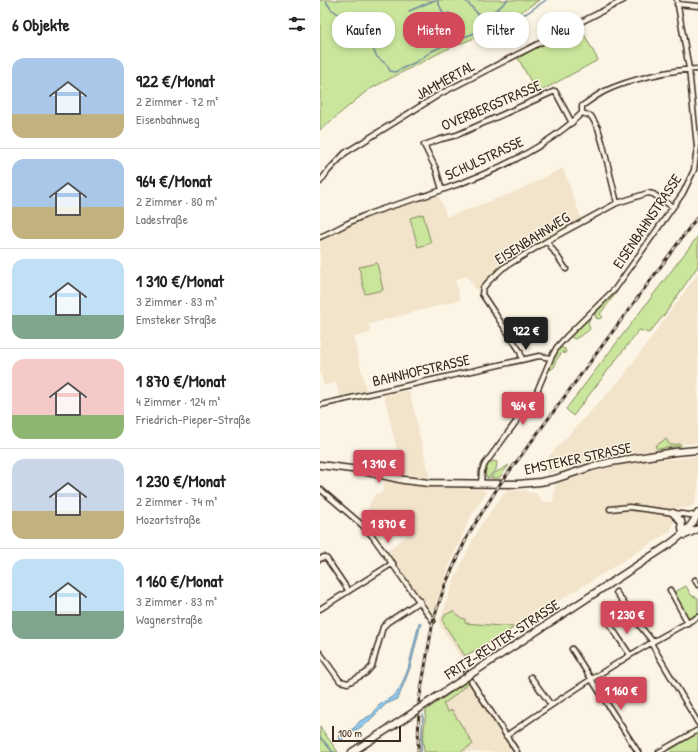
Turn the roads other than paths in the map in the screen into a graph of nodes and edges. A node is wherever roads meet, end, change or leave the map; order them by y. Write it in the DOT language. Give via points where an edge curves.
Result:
graph roads {
  1 [pos="624,0"];
  2 [pos="677,2"];
  3 [pos="698,6"];
  4 [pos="689,69"];
  5 [pos="698,69"];
  6 [pos="582,113"];
  7 [pos="572,123"];
  8 [pos="697,162"];
  9 [pos="320,182"];
  10 [pos="442,190"];
  11 [pos="617,203"];
  12 [pos="673,208"];
  13 [pos="320,237"];
  14 [pos="546,241"];
  15 [pos="566,269"];
  16 [pos="551,358"];
  17 [pos="522,360"];
  18 [pos="320,405"];
  19 [pos="698,450"];
  20 [pos="320,466"];
  21 [pos="481,483"];
  22 [pos="320,488"];
  23 [pos="610,509"];
  24 [pos="673,513"];
  25 [pos="698,515"];
  26 [pos="698,529"];
  27 [pos="682,536"];
  28 [pos="320,559"];
  29 [pos="393,563"];
  30 [pos="695,580"];
  31 [pos="698,585"];
  32 [pos="348,590"];
  33 [pos="670,590"];
  34 [pos="616,592"];
  35 [pos="420,601"];
  36 [pos="320,609"];
  37 [pos="698,617"];
  38 [pos="434,621"];
  39 [pos="688,623"];
  40 [pos="610,624"];
  41 [pos="652,642"];
  42 [pos="572,649"];
  43 [pos="320,653"];
  44 [pos="630,655"];
  45 [pos="466,673"];
  46 [pos="531,677"];
  47 [pos="590,679"];
  48 [pos="551,705"];
  49 [pos="698,723"];
  50 [pos="698,730"];
  51 [pos="506,736"];
  52 [pos="352,752"];
  53 [pos="517,752"];
  54 [pos="638,752"];
  55 [pos="659,752"];
  1 -- 9 [label="street, JAMMERTAL" via="440,94 345,153"];
  2 -- 3 [label="street"];
  2 -- 4 [label="street, EISENBAHNSTRASSE"];
  4 -- 5 [label="street"];
  4 -- 6 [label="street, SCHULSTRASSE" via="655,75 604,91 582,106"];
  4 -- 8 [label="street, EISENBAHNSTRASSE"];
  6 -- 7 [label="street, SCHULSTRASSE"];
  6 -- 11 [label="street" via="590,116 600,134"];
  7 -- 10 [label="street, SCHULSTRASSE" via="519,158"];
  7 -- 10 [label="street, OVERBERGSTRASSE" via="555,91 457,135 423,144 436,169"];
  8 -- 12 [label="street, EISENBAHNSTRASSE" via="691,179"];
  10 -- 13 [label="street, SCHULSTRASSE" via="361,217"];
  11 -- 12 [label="street, EISENBAHNWEG" via="648,193"];
  11 -- 14 [label="street, EISENBAHNWEG"];
  12 -- 16 [label="street, EISENBAHNSTRASSE" via="615,288 566,337"];
  14 -- 15 [label="street"];
  14 -- 17 [label="street, EISENBAHNWEG" via="503,268 483,288 484,300 520,352"];
  16 -- 17 [label="street, BAHNHOFSTRASSE" via="539,356"];
  16 -- 21 [label="street, EISENBAHNSTRASSE" via="535,396 485,464"];
  17 -- 18 [label="street, BAHNHOFSTRASSE"];
  19 -- 21 [label="street, EMSTEKER STRASSE" via="611,462 540,482"];
  20 -- 21 [label="street, EMSTEKER STRASSE" via="359,470 429,483"];
  22 -- 29 [label="street" via="373,537"];
  23 -- 24 [label="street" via="624,507"];
  24 -- 25 [label="street"];
  24 -- 27 [label="street" via="681,521"];
  25 -- 27 [label="street, FRITZ-REUTER-STRASSE"];
  26 -- 27 [label="street"];
  27 -- 52 [label="street, FRITZ-REUTER-STRASSE, bridge"];
  28 -- 32 [label="street" via="328,559"];
  29 -- 32 [label="street"];
  29 -- 35 [label="street"];
  30 -- 31 [label="street"];
  32 -- 36 [label="street"];
  33 -- 39 [label="street"];
  34 -- 41 [label="street"];
  35 -- 38 [label="street"];
  35 -- 43 [label="street" via="383,627 372,666 352,682 348,684 340,681"];
  37 -- 39 [label="street"];
  39 -- 41 [label="street"];
  40 -- 44 [label="street"];
  41 -- 44 [label="street"];
  41 -- 49 [label="street"];
  42 -- 47 [label="street"];
  44 -- 47 [label="street"];
  45 -- 51 [label="street"];
  46 -- 48 [label="street"];
  47 -- 48 [label="street"];
  47 -- 54 [label="street"];
  48 -- 51 [label="street"];
  50 -- 55 [label="street"];
  51 -- 53 [label="street"];
}
